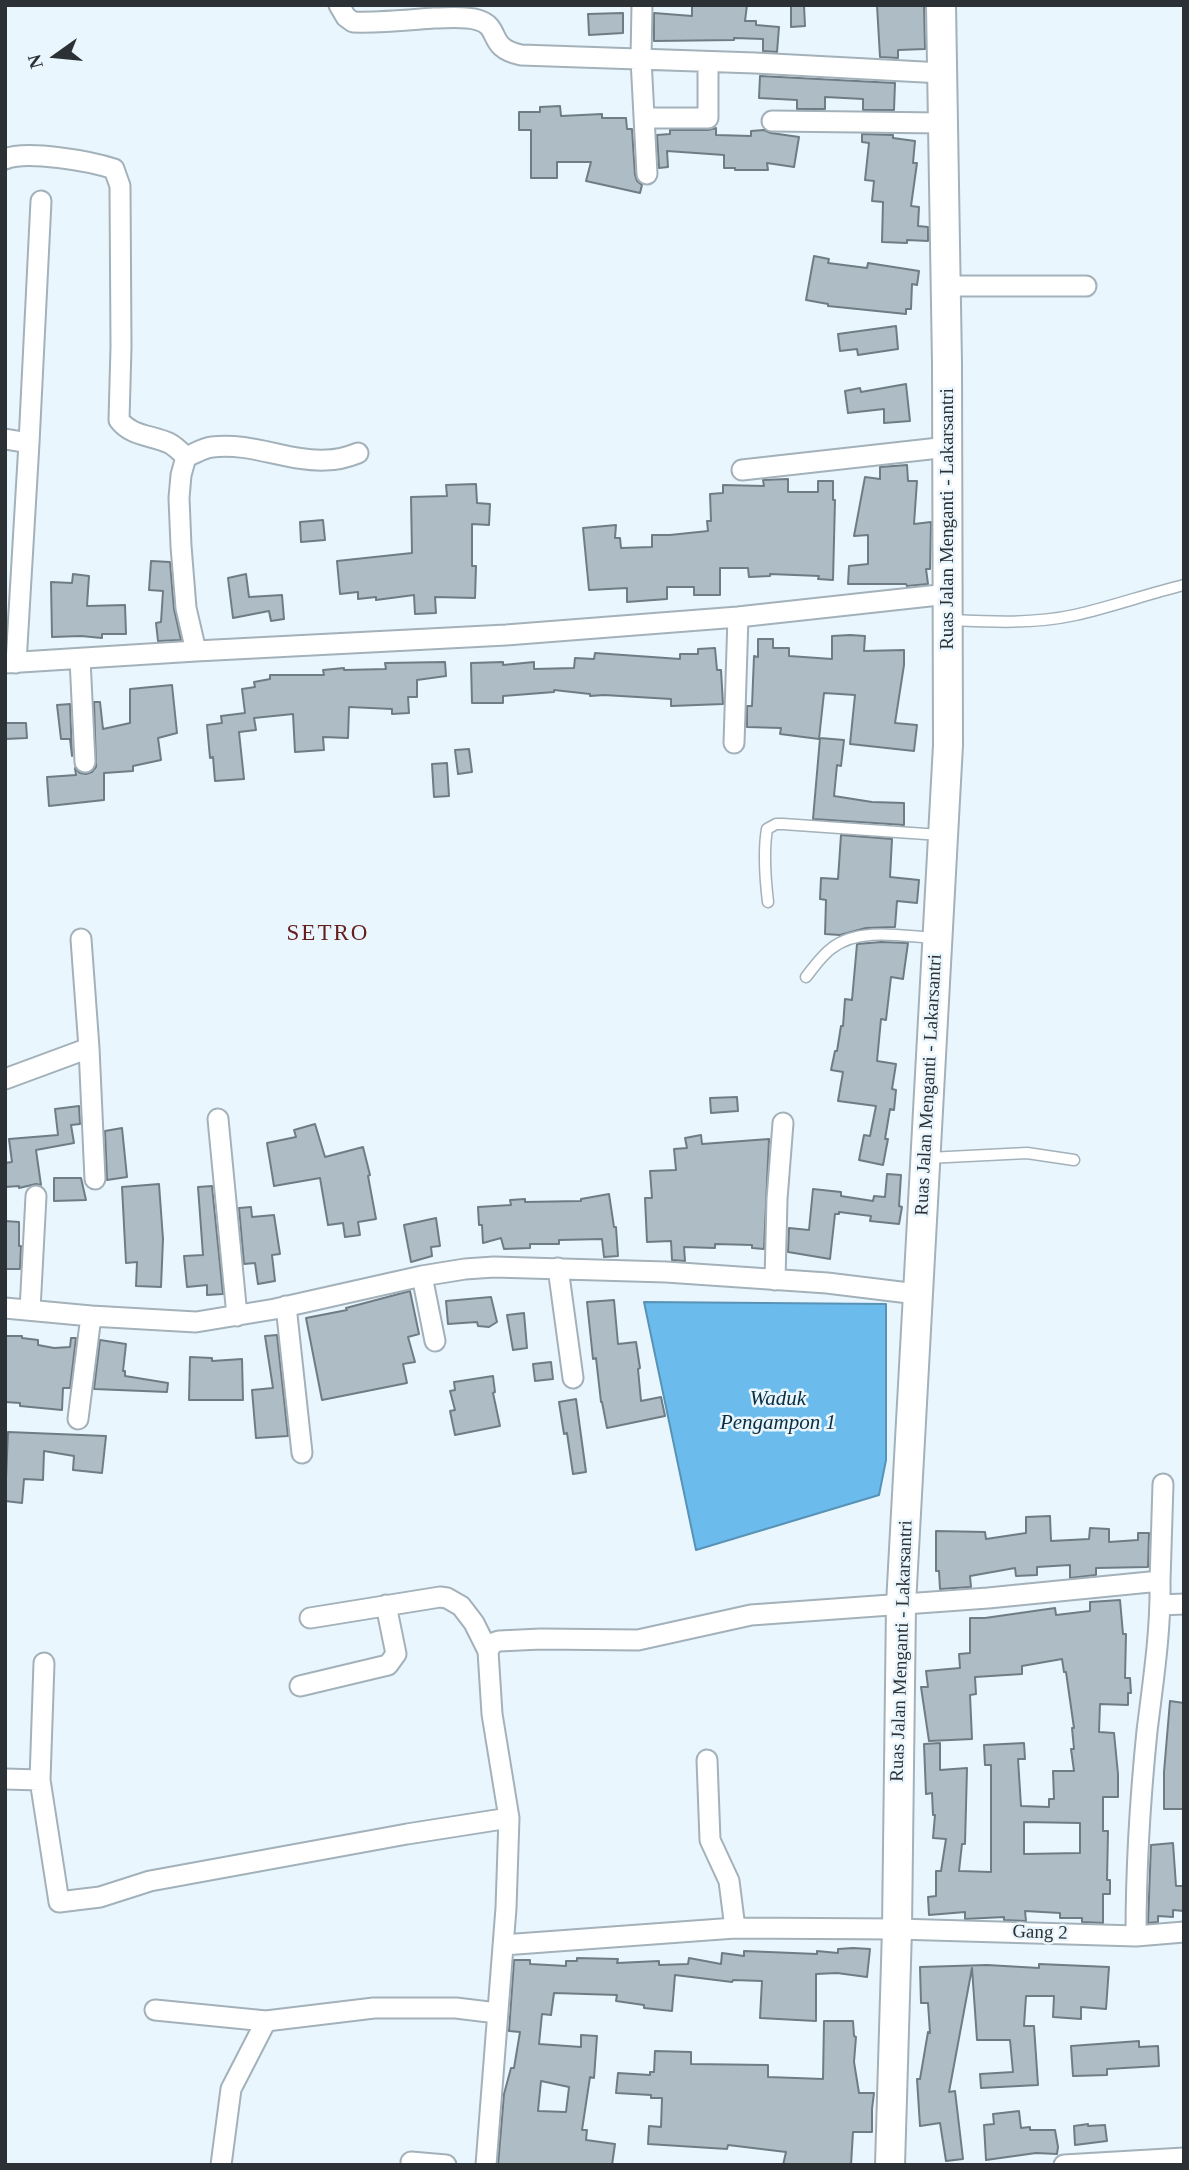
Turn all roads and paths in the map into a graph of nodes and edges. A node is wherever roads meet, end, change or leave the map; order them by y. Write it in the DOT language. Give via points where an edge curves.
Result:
graph roads {
  1 [pos="339,5"];
  2 [pos="642,5"];
  3 [pos="941,5"];
  4 [pos="641,59"];
  5 [pos="708,61"];
  6 [pos="942,73"];
  7 [pos="645,118"];
  8 [pos="772,121"];
  9 [pos="943,123"];
  10 [pos="5,159"];
  11 [pos="647,174"];
  12 [pos="41,201"];
  13 [pos="946,286"];
  14 [pos="1086,286"];
  15 [pos="5,439"];
  16 [pos="29,443"];
  17 [pos="948,447"];
  18 [pos="358,453"];
  19 [pos="186,457"];
  20 [pos="743,470"];
  21 [pos="1184,586"];
  22 [pos="948,607"];
  23 [pos="738,617"];
  24 [pos="196,651"];
  25 [pos="80,659"];
  26 [pos="10,663"];
  27 [pos="734,743"];
  28 [pos="85,762"];
  29 [pos="944,835"];
  30 [pos="768,902"];
  31 [pos="937,938"];
  32 [pos="81,939"];
  33 [pos="806,977"];
  34 [pos="89,1048"];
  35 [pos="5,1079"];
  36 [pos="218,1119"];
  37 [pos="783,1123"];
  38 [pos="925,1158"];
  39 [pos="1074,1160"];
  40 [pos="95,1179"];
  41 [pos="36,1196"];
  42 [pos="558,1269"];
  43 [pos="422,1276"];
  44 [pos="775,1280"];
  45 [pos="917,1294"];
  46 [pos="286,1306"];
  47 [pos="5,1308"];
  48 [pos="30,1310"];
  49 [pos="91,1316"];
  50 [pos="237,1316"];
  51 [pos="435,1341"];
  52 [pos="573,1378"];
  53 [pos="78,1419"];
  54 [pos="302,1453"];
  55 [pos="1163,1484"];
  56 [pos="1160,1581"];
  57 [pos="901,1604"];
  58 [pos="1184,1604"];
  59 [pos="386,1605"];
  60 [pos="1160,1605"];
  61 [pos="310,1618"];
  62 [pos="488,1651"];
  63 [pos="44,1663"];
  64 [pos="300,1686"];
  65 [pos="707,1760"];
  66 [pos="5,1779"];
  67 [pos="40,1780"];
  68 [pos="509,1818"];
  69 [pos="735,1928"];
  70 [pos="897,1929"];
  71 [pos="1184,1933"];
  72 [pos="1136,1936"];
  73 [pos="503,1944"];
  74 [pos="155,2010"];
  75 [pos="497,2013"];
  76 [pos="266,2021"];
  77 [pos="1184,2158"];
  78 [pos="411,2162"];
  79 [pos="222,2165"];
  80 [pos="446,2165"];
  81 [pos="486,2165"];
  82 [pos="890,2165"];
  83 [pos="1064,2165"];
  1 -- 4 [label="street" via="353,22 480,20 489,26 499,46 521,55"];
  2 -- 4 [label="street"];
  3 -- 6 [label="main road, Ruas Jalan Menganti - Lakarsantri"];
  4 -- 5 [label="street"];
  4 -- 7 [label="street"];
  5 -- 6 [label="street"];
  5 -- 7 [label="street" via="708,118"];
  6 -- 9 [label="main road, Ruas Jalan Menganti - Lakarsantri"];
  7 -- 11 [label="street"];
  8 -- 9 [label="street"];
  9 -- 13 [label="main road, Ruas Jalan Menganti - Lakarsantri"];
  10 -- 19 [label="street" via="45,156 114,169 120,186 119,419 125,428 171,444"];
  12 -- 16 [label="street"];
  13 -- 14 [label="street"];
  13 -- 17 [label="main road, Ruas Jalan Menganti - Lakarsantri"];
  15 -- 16 [label="street"];
  16 -- 26 [label="street"];
  17 -- 20 [label="street"];
  17 -- 22 [label="main road, Ruas Jalan Menganti - Lakarsantri"];
  18 -- 19 [label="street" via="325,460 224,446"];
  19 -- 24 [label="street" via="179,498 181,546 186,608"];
  21 -- 22 [label="lane" via="1041,620 1002,623"];
  22 -- 23 [label="street"];
  22 -- 29 [label="main road, Ruas Jalan Menganti - Lakarsantri"];
  23 -- 24 [label="street"];
  23 -- 27 [label="street"];
  24 -- 25 [label="street"];
  25 -- 26 [label="street"];
  25 -- 28 [label="street"];
  29 -- 30 [label="lane" via="776,824 767,829 765,844"];
  29 -- 31 [label="main road, Ruas Jalan Menganti - Lakarsantri"];
  31 -- 33 [label="lane" via="883,935 845,940 830,948"];
  31 -- 38 [label="main road, Ruas Jalan Menganti - Lakarsantri"];
  32 -- 34 [label="street"];
  34 -- 35 [label="street"];
  34 -- 40 [label="street"];
  36 -- 50 [label="street"];
  37 -- 44 [label="street"];
  38 -- 39 [label="lane" via="1027,1153"];
  38 -- 45 [label="main road, Ruas Jalan Menganti - Lakarsantri"];
  41 -- 48 [label="street"];
  42 -- 43 [label="street" via="494,1267"];
  42 -- 44 [label="street"];
  42 -- 52 [label="street"];
  43 -- 46 [label="street"];
  43 -- 51 [label="street"];
  44 -- 45 [label="street"];
  45 -- 57 [label="main road, Ruas Jalan Menganti - Lakarsantri"];
  46 -- 50 [label="street"];
  46 -- 54 [label="street"];
  47 -- 48 [label="street"];
  48 -- 49 [label="street"];
  49 -- 50 [label="street" via="195,1322"];
  49 -- 53 [label="street"];
  55 -- 56 [label="street"];
  56 -- 57 [label="street"];
  56 -- 60 [label="street"];
  57 -- 62 [label="street" via="751,1615 638,1640 499,1641"];
  57 -- 70 [label="main road, Ruas Jalan Menganti - Lakarsantri"];
  58 -- 60 [label="street"];
  59 -- 61 [label="street"];
  59 -- 62 [label="street" via="447,1598 461,1606"];
  59 -- 64 [label="street" via="396,1654 387,1665"];
  60 -- 72 [label="street" via="1138,1817"];
  62 -- 68 [label="street" via="492,1714"];
  63 -- 67 [label="street"];
  65 -- 69 [label="street" via="710,1840 729,1881"];
  66 -- 67 [label="street"];
  67 -- 68 [label="street" via="59,1902 100,1897 150,1881"];
  68 -- 73 [label="street"];
  69 -- 70 [label="street, Gang 2"];
  69 -- 73 [label="street, Gang 2"];
  70 -- 72 [label="street, Gang 2"];
  70 -- 82 [label="main road, Ruas Jalan Menganti - Lakarsantri"];
  71 -- 72 [label="street, Gang 2"];
  73 -- 75 [label="street"];
  74 -- 76 [label="street"];
  75 -- 76 [label="street" via="374,2008"];
  75 -- 81 [label="street"];
  76 -- 79 [label="street" via="231,2090"];
  77 -- 83 [label="street"];
  78 -- 80 [label="street"];
}
